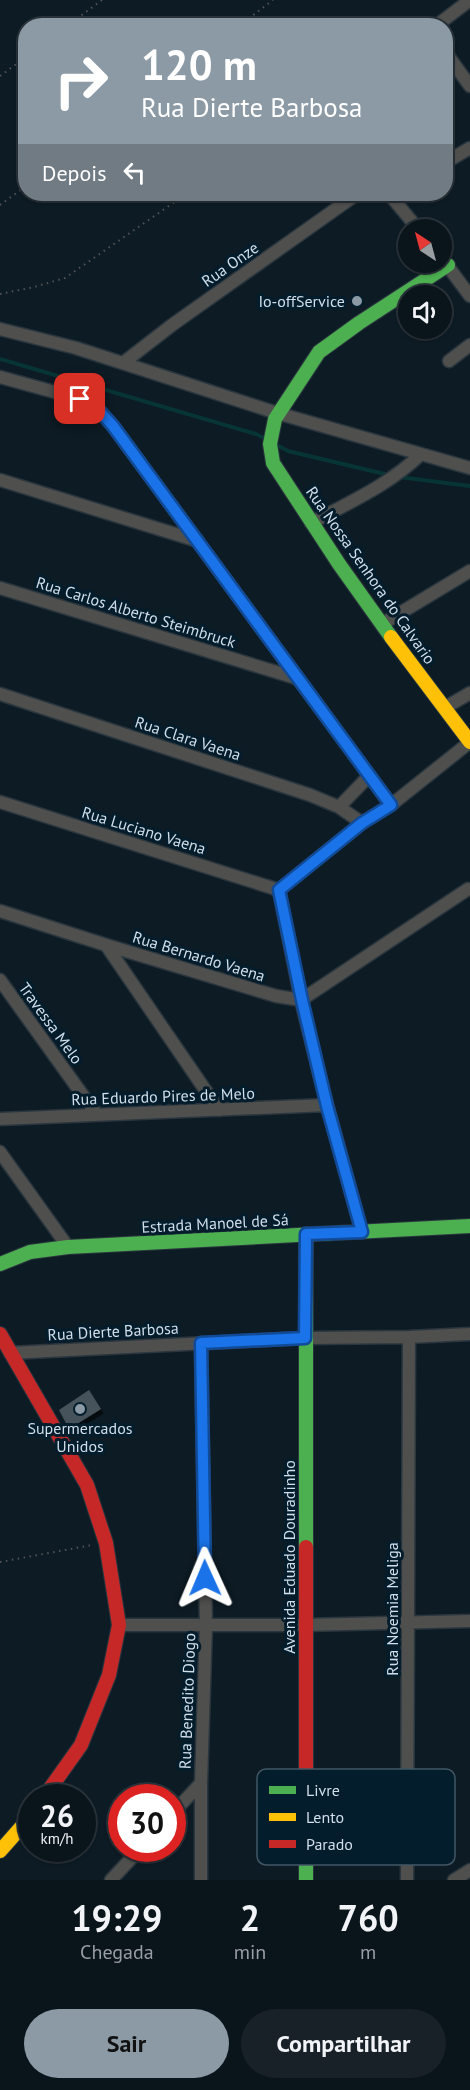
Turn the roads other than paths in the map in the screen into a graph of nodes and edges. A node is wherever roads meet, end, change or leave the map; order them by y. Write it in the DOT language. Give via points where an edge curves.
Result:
graph roads {
  1 [pos="470,0"];
  2 [pos="446,18"];
  3 [pos="453,63"];
  4 [pos="470,86"];
  5 [pos="470,148"];
  6 [pos="453,158"];
  7 [pos="347,201"];
  8 [pos="396,201"];
  9 [pos="410,219"];
  10 [pos="452,272"];
  11 [pos="427,273"];
  12 [pos="470,296"];
  13 [pos="0,329"];
  14 [pos="470,345"];
  15 [pos="449,361"];
  16 [pos="123,363"];
  17 [pos="0,377"];
  18 [pos="276,416"];
  19 [pos="421,454"];
  20 [pos="470,468"];
  21 [pos="0,480"];
  22 [pos="311,523"];
  23 [pos="198,541"];
  24 [pos="470,571"];
  25 [pos="0,588"];
  26 [pos="382,624"];
  27 [pos="296,678"];
  28 [pos="470,693"];
  29 [pos="0,694"];
  30 [pos="446,707"];
  31 [pos="470,742"];
  32 [pos="369,776"];
  33 [pos="0,802"];
  34 [pos="391,805"];
  35 [pos="339,807"];
  36 [pos="362,823"];
  37 [pos="468,889"];
  38 [pos="279,890"];
  39 [pos="0,911"];
  40 [pos="106,945"];
  41 [pos="0,980"];
  42 [pos="302,1000"];
  43 [pos="327,1106"];
  44 [pos="219,1110"];
  45 [pos="97,1115"];
  46 [pos="0,1119"];
  47 [pos="0,1152"];
  48 [pos="470,1227"];
  49 [pos="362,1232"];
  50 [pos="306,1234"];
  51 [pos="68,1247"];
  52 [pos="0,1264"];
  53 [pos="0,1334"];
  54 [pos="470,1334"];
  55 [pos="409,1337"];
  56 [pos="305,1338"];
  57 [pos="201,1343"];
  58 [pos="10,1353"];
  59 [pos="470,1621"];
  60 [pos="409,1622"];
  61 [pos="206,1624"];
  62 [pos="119,1625"];
  63 [pos="305,1625"];
  64 [pos="306,1769"];
  65 [pos="408,1769"];
  66 [pos="201,1783"];
  67 [pos="53,1784"];
  68 [pos="186,1799"];
  69 [pos="18,1831"];
  70 [pos="0,1851"];
  71 [pos="128,1862"];
  72 [pos="306,1865"];
  73 [pos="407,1865"];
  74 [pos="470,1870"];
  75 [pos="111,1880"];
  76 [pos="201,1880"];
  77 [pos="306,1880"];
  78 [pos="407,1880"];
  79 [pos="454,1880"];
  1 -- 2 [label="street"];
  3 -- 4 [label="street"];
  5 -- 6 [label="street"];
  7 -- 16 [label="street, Rua Onze"];
  8 -- 9 [label="street"];
  10 -- 12 [label="street"];
  11 -- 18 [label="street" via="319,352"];
  13 -- 16 [label="street"];
  14 -- 15 [label="street"];
  16 -- 18 [label="street"];
  17 -- 23 [label="street" via="96,407"];
  18 -- 19 [label="street"];
  18 -- 22 [label="street, Rua Nossa Senhora do Calvario" via="270,452 273,463"];
  19 -- 20 [label="street"];
  19 -- 22 [label="street" via="379,487"];
  21 -- 23 [label="street"];
  22 -- 26 [label="street, Rua Nossa Senhora do Calvario"];
  23 -- 27 [label="street"];
  24 -- 26 [label="street"];
  25 -- 27 [label="street, Rua Carlos Alberto Steimbruck"];
  26 -- 30 [label="street, Rua Nossa Senhora do Calvario"];
  27 -- 32 [label="street"];
  28 -- 30 [label="street"];
  29 -- 35 [label="street, Rua Clara Vaena"];
  30 -- 31 [label="street, Rua Nossa Senhora do Calvario"];
  31 -- 34 [label="street"];
  32 -- 34 [label="street"];
  32 -- 35 [label="street"];
  33 -- 38 [label="street, Rua Luciano Vaena"];
  34 -- 36 [label="street"];
  35 -- 36 [label="street, Rua Clara Vaena"];
  36 -- 38 [label="street"];
  37 -- 42 [label="street"];
  38 -- 42 [label="street"];
  39 -- 40 [label="street, Rua Bernardo Vaena"];
  40 -- 42 [label="street, Rua Bernardo Vaena" via="276,996"];
  40 -- 44 [label="street"];
  41 -- 45 [label="street, Travessa Melo"];
  42 -- 43 [label="street"];
  43 -- 44 [label="street, Rua Eduardo Pires de Melo"];
  43 -- 49 [label="street"];
  44 -- 45 [label="street, Rua Eduardo Pires de Melo"];
  45 -- 46 [label="street, Rua Eduardo Pires de Melo"];
  47 -- 51 [label="street"];
  48 -- 49 [label="street, Estrada Manoel de Sá"];
  49 -- 50 [label="street, Estrada Manoel de Sá"];
  50 -- 51 [label="street, Estrada Manoel de Sá"];
  50 -- 56 [label="street, Avenida Eduado Douradinho"];
  51 -- 52 [label="street, Estrada Manoel de Sá" via="30,1252"];
  53 -- 58 [label="street"];
  54 -- 55 [label="street, Rua Dierte Barbosa"];
  55 -- 56 [label="street, Rua Dierte Barbosa"];
  55 -- 60 [label="street, Rua Noemia Meliga"];
  56 -- 57 [label="street, Rua Dierte Barbosa"];
  56 -- 63 [label="street, Avenida Eduado Douradinho"];
  57 -- 58 [label="street, Rua Dierte Barbosa"];
  57 -- 61 [label="street, Rua Benedito Diogo"];
  58 -- 62 [label="street" via="87,1485 106,1543"];
  59 -- 60 [label="street"];
  60 -- 63 [label="street"];
  60 -- 65 [label="street, Rua Noemia Meliga"];
  61 -- 62 [label="street"];
  61 -- 63 [label="street"];
  61 -- 66 [label="street, Rua Benedito Diogo"];
  62 -- 67 [label="street" via="110,1675 81,1744"];
  63 -- 64 [label="street, Avenida Eduado Douradinho"];
  66 -- 68 [label="street"];
  66 -- 76 [label="street, Rua Benedito Diogo"];
  69 -- 70 [label="street"];
  71 -- 75 [label="street"];
  72 -- 77 [label="street, Avenida Eduado Douradinho"];
  73 -- 78 [label="street, Rua Noemia Meliga"];
  74 -- 79 [label="street"];
}
